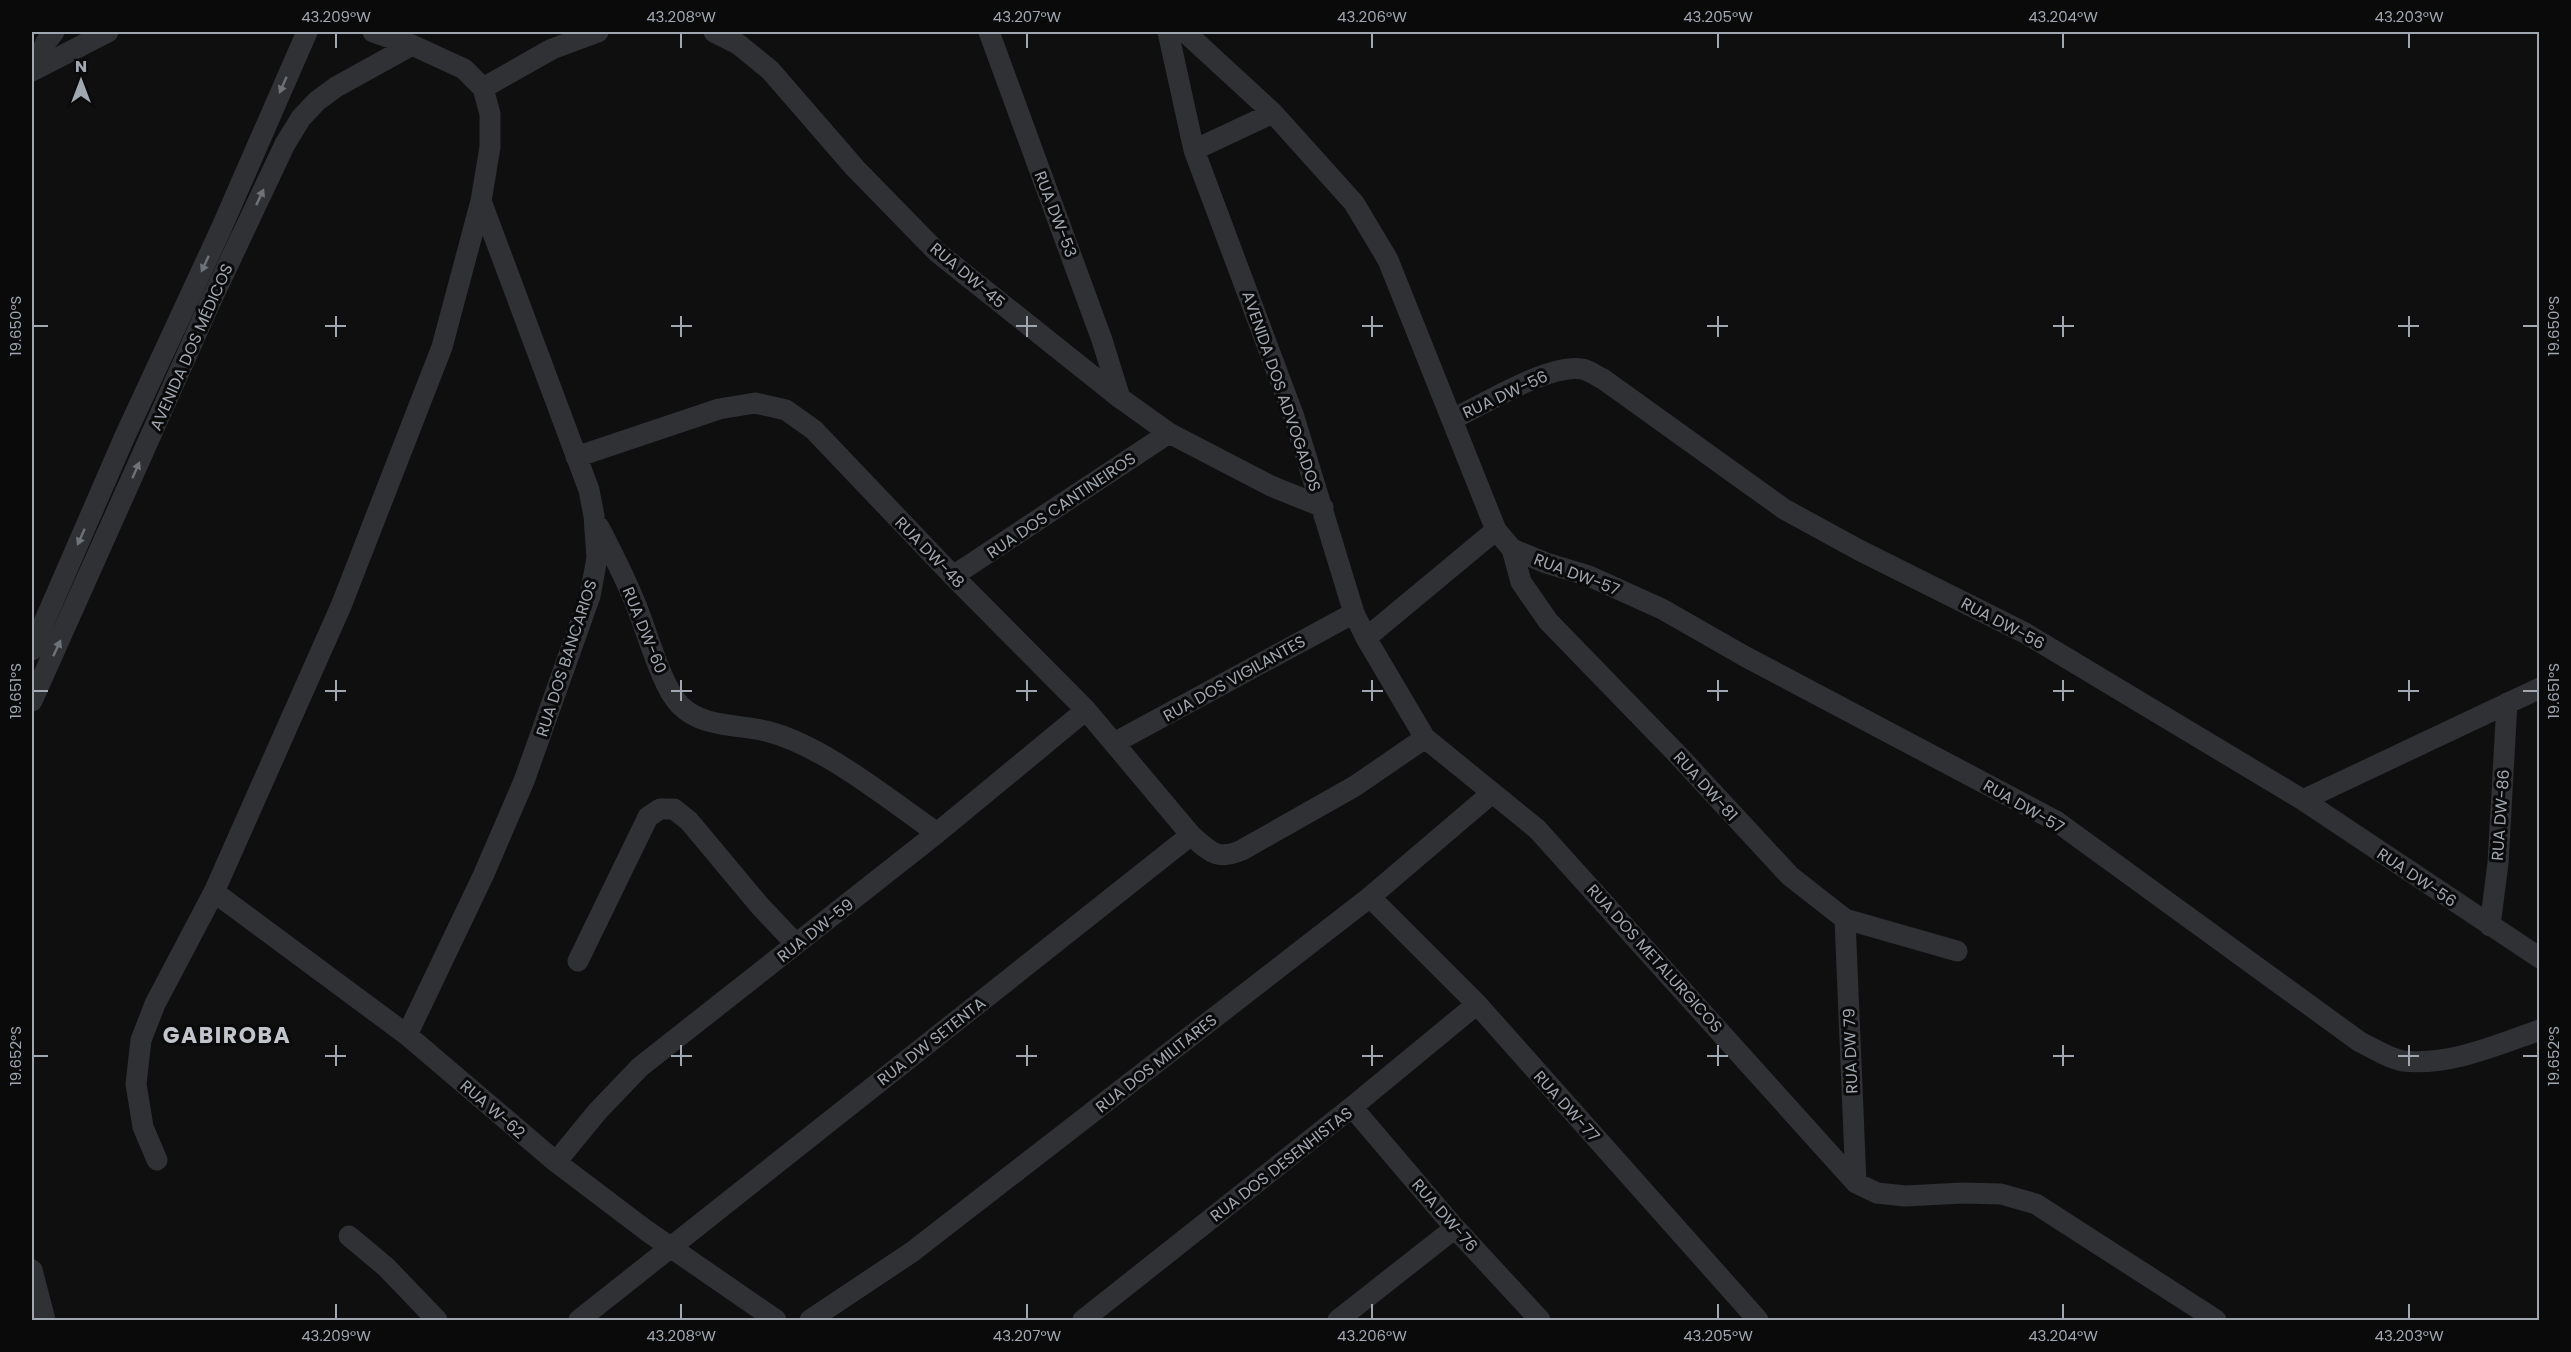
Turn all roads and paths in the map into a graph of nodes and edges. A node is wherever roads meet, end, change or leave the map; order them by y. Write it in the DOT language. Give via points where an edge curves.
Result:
graph roads {
  1 [pos="108,32"];
  2 [pos="307,32"];
  3 [pos="373,32"];
  4 [pos="598,32"];
  5 [pos="714,32"];
  6 [pos="989,32"];
  7 [pos="1168,32"];
  8 [pos="1185,32"];
  9 [pos="47,35"];
  10 [pos="412,45"];
  11 [pos="33,70"];
  12 [pos="483,88"];
  13 [pos="1273,113"];
  14 [pos="1194,150"];
  15 [pos="481,201"];
  16 [pos="231,233"];
  17 [pos="1120,398"];
  18 [pos="1453,419"];
  19 [pos="1169,433"];
  20 [pos="126,436"];
  21 [pos="146,447"];
  22 [pos="576,458"];
  23 [pos="1323,507"];
  24 [pos="594,516"];
  25 [pos="1496,530"];
  26 [pos="1512,549"];
  27 [pos="953,576"];
  28 [pos="1354,613"];
  29 [pos="1366,638"];
  30 [pos="32,650"];
  31 [pos="2540,688"];
  32 [pos="32,701"];
  33 [pos="2507,703"];
  34 [pos="1086,710"];
  35 [pos="1425,738"];
  36 [pos="1114,743"];
  37 [pos="1492,793"];
  38 [pos="2303,800"];
  39 [pos="937,833"];
  40 [pos="1191,835"];
  41 [pos="214,892"];
  42 [pos="1370,897"];
  43 [pos="1845,919"];
  44 [pos="2490,927"];
  45 [pos="796,944"];
  46 [pos="1957,951"];
  47 [pos="2540,958"];
  48 [pos="579,961"];
  49 [pos="1477,1004"];
  50 [pos="2540,1030"];
  51 [pos="407,1035"];
  52 [pos="1353,1107"];
  53 [pos="157,1160"];
  54 [pos="556,1162"];
  55 [pos="1856,1183"];
  56 [pos="1455,1228"];
  57 [pos="349,1236"];
  58 [pos="670,1246"];
  59 [pos="32,1270"];
  60 [pos="45,1320"];
  61 [pos="437,1320"];
  62 [pos="579,1320"];
  63 [pos="776,1320"];
  64 [pos="810,1320"];
  65 [pos="1083,1320"];
  66 [pos="1338,1320"];
  67 [pos="1540,1320"];
  68 [pos="1758,1320"];
  69 [pos="2216,1320"];
  1 -- 11 [label="street"];
  2 -- 16 [label="street, AVENIDA DOS MÉDICOS, one-way"];
  3 -- 10 [label="street"];
  4 -- 12 [label="street" via="552,49"];
  5 -- 17 [label="street, RUA DW-45" via="738,44 770,70 855,168 937,252"];
  6 -- 17 [label="street, RUA DW-53"];
  7 -- 14 [label="street, AVENIDA DOS ADVOGADOS"];
  8 -- 13 [label="street"];
  9 -- 11 [label="street"];
  10 -- 12 [label="street" via="464,69"];
  16 -- 10 [label="street, AVENIDA DOS MÉDICOS, one-way" via="301,118 317,101"];
  12 -- 15 [label="street" via="490,114 490,147"];
  13 -- 14 [label="street"];
  13 -- 18 [label="street" via="1354,203 1388,261"];
  14 -- 23 [label="street, AVENIDA DOS ADVOGADOS" via="1294,417"];
  15 -- 22 [label="street, RUA DOS BANCARIOS"];
  15 -- 41 [label="street" via="442,347 341,606"];
  16 -- 20 [label="street, AVENIDA DOS MÉDICOS, one-way"];
  16 -- 21 [label="street, AVENIDA DOS MÉDICOS"];
  17 -- 19 [label="street, RUA DW-45"];
  18 -- 25 [label="street"];
  18 -- 38 [label="street, RUA DW-56" via="1547,373 1583,369 1603,379 1784,508 2025,633"];
  19 -- 23 [label="street, RUA DW-45" via="1271,486"];
  19 -- 27 [label="street, RUA DOS CANTINEIROS"];
  20 -- 21 [label="street"];
  20 -- 30 [label="street, AVENIDA DOS MÉDICOS, one-way"];
  32 -- 21 [label="street, AVENIDA DOS MÉDICOS, one-way"];
  22 -- 24 [label="street, RUA DOS BANCARIOS"];
  22 -- 27 [label="street, RUA DW-48" via="719,409 755,403 786,410 814,430"];
  23 -- 28 [label="street, AVENIDA DOS ADVOGADOS"];
  24 -- 39 [label="street, RUA DW-60" via="637,607 665,680 680,705 705,722 784,735 817,751"];
  24 -- 51 [label="street, RUA DOS BANCARIOS" via="597,558 590,596 524,781"];
  25 -- 26 [label="street, RUA DW-57"];
  25 -- 29 [label="street"];
  26 -- 43 [label="street, RUA DW-81" via="1521,582 1548,621 1790,876"];
  26 -- 50 [label="street, RUA DW-57" via="1589,576 1662,609 2056,821 2360,1042 2401,1061 2443,1060"];
  27 -- 34 [label="street, RUA DW-48"];
  28 -- 29 [label="street, AVENIDA DOS ADVOGADOS"];
  28 -- 36 [label="street, RUA DOS VIGILANTES"];
  29 -- 35 [label="street, AVENIDA DOS ADVOGADOS"];
  31 -- 33 [label="street"];
  33 -- 38 [label="street"];
  33 -- 44 [label="street, RUA DW-86" via="2498,863"];
  34 -- 36 [label="street, RUA DW-48"];
  34 -- 39 [label="street, RUA DW-59"];
  35 -- 37 [label="street, RUA DOS METALURGICOS"];
  35 -- 40 [label="street, RUA DW-48" via="1344,792 1231,855 1210,852"];
  36 -- 40 [label="street, RUA DW-48"];
  37 -- 42 [label="street, RUA DOS MILITARES"];
  37 -- 55 [label="street, RUA DOS METALURGICOS" via="1537,829 1566,860"];
  38 -- 44 [label="street, RUA DW-56"];
  39 -- 45 [label="street, RUA DW-59"];
  40 -- 58 [label="street, RUA DW SETENTA"];
  41 -- 51 [label="street, RUA W-62"];
  41 -- 53 [label="street" via="155,1004 141,1040 136,1084 143,1127"];
  42 -- 49 [label="street, RUA DW-77"];
  42 -- 64 [label="street, RUA DOS MILITARES" via="912,1252"];
  43 -- 46 [label="street, RUA DW-81"];
  43 -- 55 [label="street, RUA DW 79"];
  44 -- 47 [label="street, RUA DW-56"];
  45 -- 48 [label="street" via="689,821 674,809 660,809 648,818"];
  45 -- 54 [label="street, RUA DW-59" via="640,1067"];
  49 -- 52 [label="street, RUA DOS DESENHISTAS"];
  49 -- 68 [label="street, RUA DW-77"];
  51 -- 54 [label="street, RUA W-62"];
  52 -- 56 [label="street, RUA DW-76"];
  52 -- 65 [label="street, RUA DOS DESENHISTAS"];
  54 -- 58 [label="street, RUA W-62"];
  55 -- 69 [label="street, RUA DOS METALURGICOS" via="1877,1193 2001,1194 2036,1204"];
  56 -- 66 [label="street"];
  56 -- 67 [label="street, RUA DW-76"];
  57 -- 61 [label="street" via="386,1267"];
  58 -- 62 [label="street, RUA DW SETENTA"];
  58 -- 63 [label="street, RUA W-62"];
  59 -- 60 [label="street"];
}
